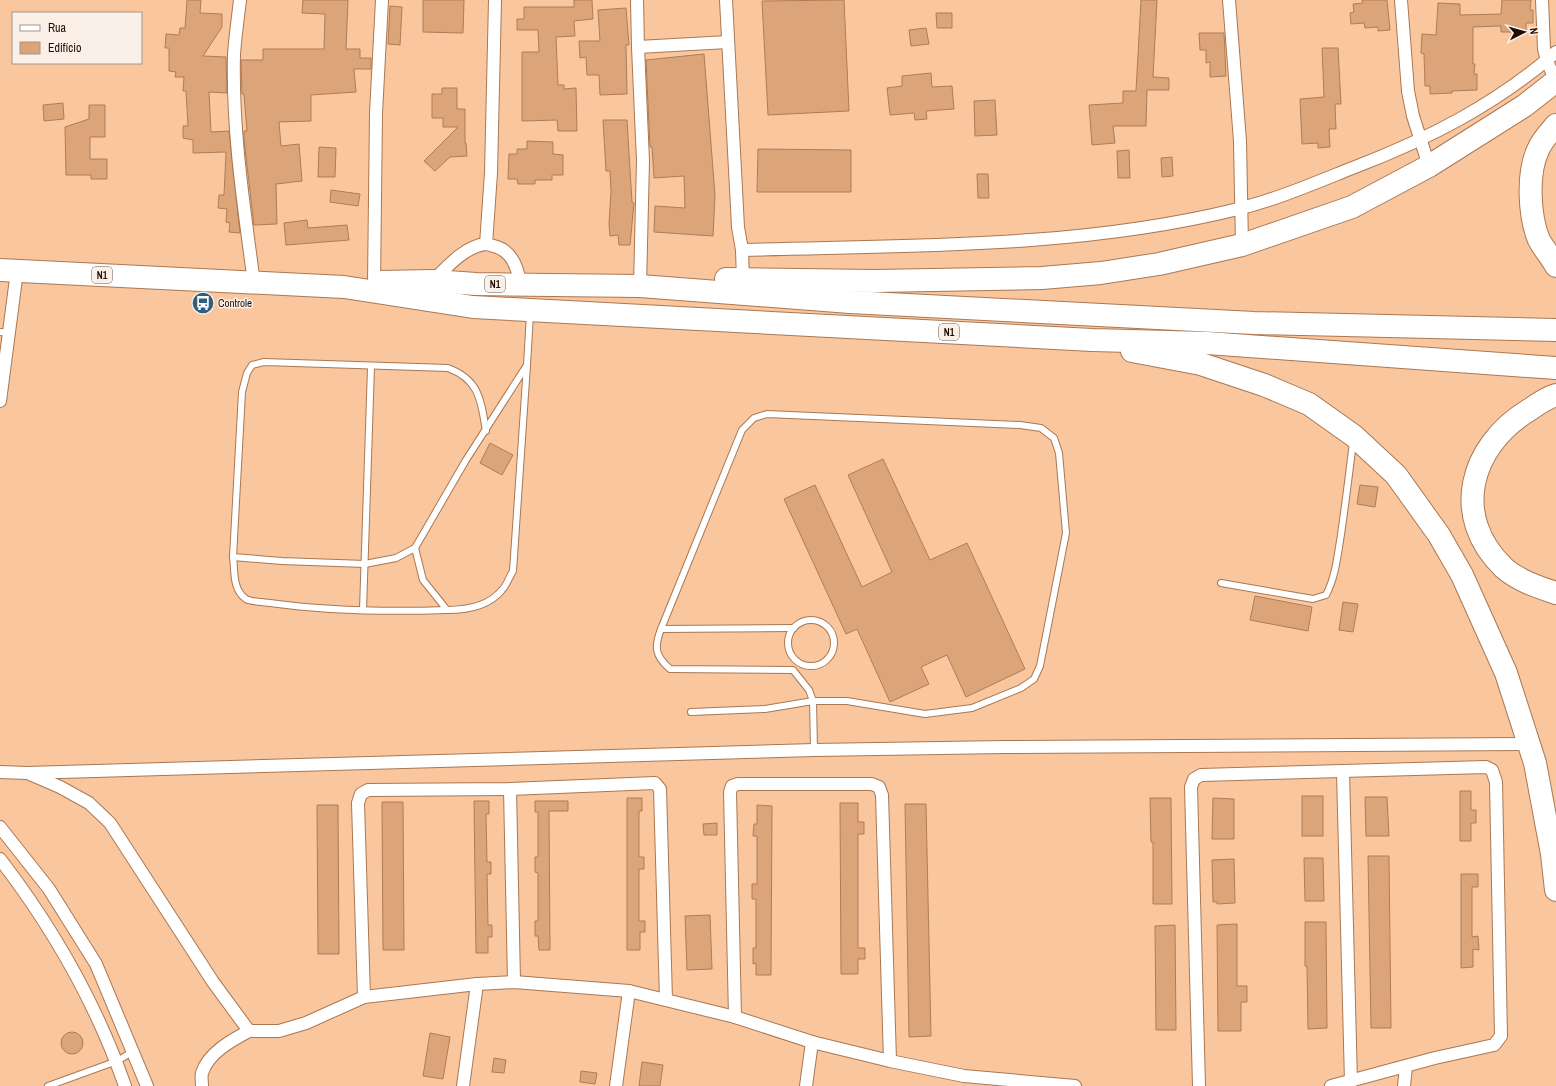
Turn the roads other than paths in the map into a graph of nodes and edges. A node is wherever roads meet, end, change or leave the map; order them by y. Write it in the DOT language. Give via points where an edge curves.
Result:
graph roads {
  1 [pos="240,0"];
  2 [pos="382,0"];
  3 [pos="495,0"];
  4 [pos="637,0"];
  5 [pos="726,0"];
  6 [pos="1229,0"];
  7 [pos="1401,0"];
  8 [pos="1542,0"];
  9 [pos="728,42"];
  10 [pos="638,47"];
  11 [pos="1556,52"];
  12 [pos="1546,61"];
  13 [pos="1556,82"];
  14 [pos="1556,125"];
  15 [pos="1419,139"];
  16 [pos="1429,166"];
  17 [pos="1242,208"];
  18 [pos="486,244"];
  19 [pos="1242,245"];
  20 [pos="742,250"];
  21 [pos="1556,266"];
  22 [pos="8,270"];
  23 [pos="743,280"];
  24 [pos="433,281"];
  25 [pos="254,283"];
  26 [pos="374,283"];
  27 [pos="520,284"];
  28 [pos="344,287"];
  29 [pos="644,287"];
  30 [pos="530,310"];
  31 [pos="1556,330"];
  32 [pos="4,333"];
  33 [pos="1092,340"];
  34 [pos="526,365"];
  35 [pos="371,366"];
  36 [pos="1556,368"];
  37 [pos="1556,395"];
  38 [pos="0,398"];
  39 [pos="486,431"];
  40 [pos="1354,436"];
  41 [pos="415,548"];
  42 [pos="234,557"];
  43 [pos="365,564"];
  44 [pos="1221,583"];
  45 [pos="1556,593"];
  46 [pos="363,610"];
  47 [pos="447,610"];
  48 [pos="794,628"];
  49 [pos="662,629"];
  50 [pos="798,662"];
  51 [pos="793,670"];
  52 [pos="813,701"];
  53 [pos="691,712"];
  54 [pos="1529,744"];
  55 [pos="814,750"];
  56 [pos="0,772"];
  57 [pos="1343,772"];
  58 [pos="27,773"];
  59 [pos="510,789"];
  60 [pos="0,827"];
  61 [pos="0,859"];
  62 [pos="1556,890"];
  63 [pos="514,982"];
  64 [pos="477,984"];
  65 [pos="629,991"];
  66 [pos="364,997"];
  67 [pos="666,1000"];
  68 [pos="735,1017"];
  69 [pos="249,1031"];
  70 [pos="812,1042"];
  71 [pos="134,1051"];
  72 [pos="117,1061"];
  73 [pos="890,1061"];
  74 [pos="1406,1066"];
  75 [pos="963,1081"];
  76 [pos="1350,1082"];
  77 [pos="48,1086"];
  78 [pos="125,1086"];
  79 [pos="147,1086"];
  80 [pos="202,1086"];
  81 [pos="464,1086"];
  82 [pos="616,1086"];
  83 [pos="806,1086"];
  84 [pos="1075,1086"];
  85 [pos="1199,1086"];
  86 [pos="1331,1086"];
  87 [pos="1404,1086"];
  1 -- 25 [label="street" via="234,54 236,125"];
  2 -- 26 [label="street" via="376,113"];
  3 -- 18 [label="street" via="491,173"];
  4 -- 10 [label="street"];
  5 -- 9 [label="street"];
  6 -- 17 [label="street" via="1240,141"];
  7 -- 15 [label="street" via="1408,91"];
  8 -- 12 [label="street"];
  9 -- 10 [label="street"];
  9 -- 20 [label="street" via="738,227"];
  10 -- 29 [label="street" via="644,161"];
  11 -- 12 [label="street"];
  12 -- 13 [label="street"];
  12 -- 15 [label="street" via="1513,87 1456,122"];
  13 -- 16 [label="highway" via="1524,106"];
  14 -- 21 [label="highway" via="1537,151 1530,188 1533,218 1540,240"];
  15 -- 16 [label="street"];
  15 -- 17 [label="street" via="1374,160"];
  16 -- 19 [label="highway" via="1352,207"];
  17 -- 19 [label="street"];
  17 -- 20 [label="street" via="1117,232 999,242"];
  18 -- 24 [label="street" via="456,258"];
  18 -- 27 [label="street" via="509,255 518,270"];
  19 -- 23 [label="highway" via="1159,264 1042,278"];
  20 -- 23 [label="street"];
  22 -- 25 [label="highway, N1"];
  22 -- 32 [label="street"];
  23 -- 29 [label="highway" via="684,279"];
  24 -- 26 [label="highway, N1"];
  24 -- 27 [label="highway, N1"];
  25 -- 28 [label="highway, N1"];
  26 -- 28 [label="highway, N1"];
  27 -- 29 [label="highway, N1"];
  28 -- 30 [label="highway, N1" via="473,307"];
  29 -- 31 [label="highway, N1" via="850,302 1254,323"];
  30 -- 33 [label="highway, N1"];
  30 -- 34 [label="lane"];
  32 -- 38 [label="street"];
  33 -- 36 [label="highway, N1" via="1207,342"];
  33 -- 40 [label="highway" via="1201,364 1264,385 1309,404"];
  34 -- 39 [label="lane"];
  34 -- 47 [label="lane" via="512,571 502,590 485,603 466,610"];
  35 -- 39 [label="lane" via="448,368 462,373 481,399"];
  35 -- 42 [label="lane" via="264,362 252,364 242,392"];
  35 -- 43 [label="lane"];
  37 -- 45 [label="highway" via="1518,417 1490,443 1477,470 1473,494 1475,522 1489,550 1505,568 1528,584"];
  39 -- 41 [label="lane"];
  40 -- 44 [label="lane" via="1335,568 1332,584 1326,594 1313,599"];
  40 -- 54 [label="highway" via="1396,474 1439,534 1462,575 1506,672"];
  41 -- 43 [label="lane" via="396,558"];
  41 -- 47 [label="lane" via="423,580"];
  42 -- 43 [label="lane"];
  42 -- 46 [label="lane" via="235,584 247,600"];
  43 -- 46 [label="lane"];
  46 -- 47 [label="lane"];
  48 -- 49 [label="lane"];
  48 -- 50 [label="lane" via="789,636 788,646"];
  48 -- 50 [label="lane" via="806,621 820,622 830,631 834,644 824,662 811,666"];
  49 -- 51 [label="lane" via="656,641 658,654 670,669"];
  49 -- 52 [label="lane" via="742,430 754,418 767,414 1020,425 1041,428 1054,438 1059,453 1066,533 1040,666 1034,679 1021,688 972,708 925,714 847,701"];
  50 -- 51 [label="lane"];
  51 -- 52 [label="lane" via="809,690"];
  52 -- 53 [label="lane" via="765,709"];
  52 -- 55 [label="lane"];
  54 -- 55 [label="street"];
  54 -- 62 [label="highway" via="1552,854"];
  55 -- 58 [label="street"];
  56 -- 58 [label="street"];
  57 -- 74 [label="street" via="1486,767 1495,775 1500,1036 1494,1045"];
  57 -- 76 [label="street"];
  57 -- 85 [label="street" via="1201,775 1194,779 1191,787"];
  58 -- 69 [label="street" via="89,803 110,823 212,982"];
  59 -- 63 [label="street"];
  59 -- 66 [label="street" via="368,790 361,794 358,803"];
  59 -- 67 [label="street" via="655,783 658,785"];
  60 -- 71 [label="street" via="49,889 96,964"];
  61 -- 72 [label="street" via="23,889 76,973"];
  63 -- 64 [label="street"];
  63 -- 65 [label="street"];
  64 -- 66 [label="street"];
  64 -- 81 [label="street"];
  65 -- 67 [label="street"];
  65 -- 82 [label="street"];
  66 -- 69 [label="street" via="306,1023 279,1031"];
  67 -- 68 [label="street"];
  68 -- 70 [label="street"];
  68 -- 73 [label="street" via="730,792 732,786 872,784 879,787 882,795"];
  69 -- 80 [label="street" via="228,1042 214,1054 202,1073"];
  70 -- 73 [label="street"];
  70 -- 83 [label="street"];
  71 -- 72 [label="lane"];
  71 -- 79 [label="street"];
  72 -- 77 [label="lane"];
  72 -- 78 [label="street"];
  73 -- 75 [label="street"];
  74 -- 76 [label="street"];
  74 -- 87 [label="street"];
  75 -- 84 [label="street"];
  76 -- 86 [label="street"];
}
